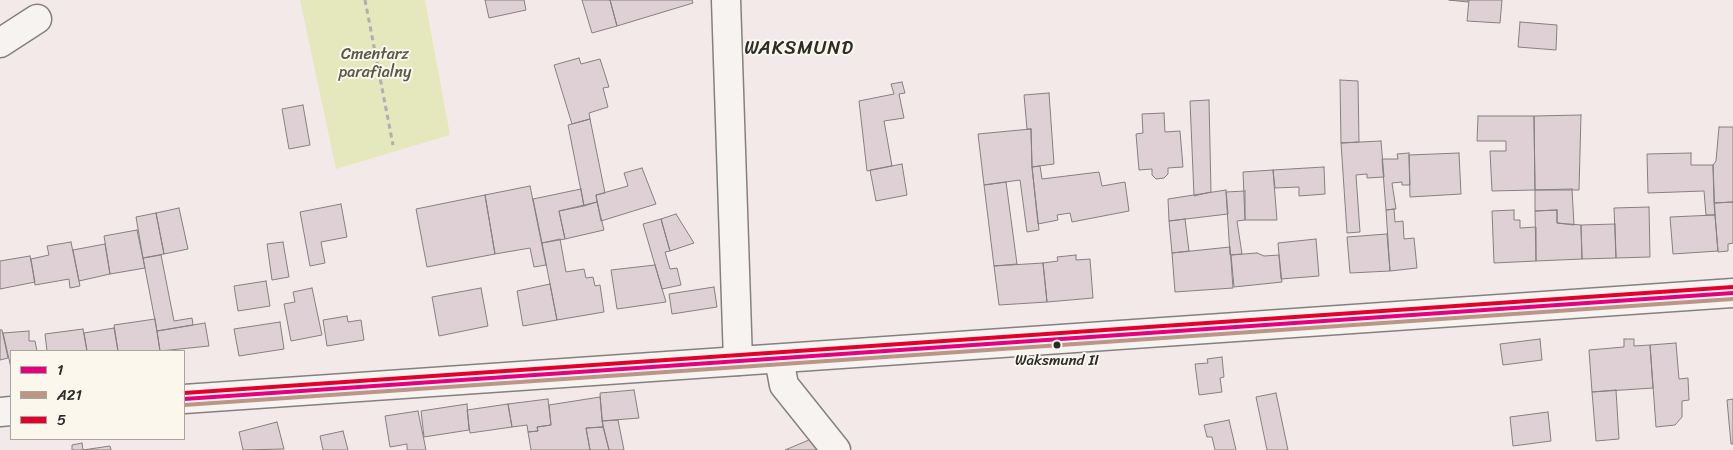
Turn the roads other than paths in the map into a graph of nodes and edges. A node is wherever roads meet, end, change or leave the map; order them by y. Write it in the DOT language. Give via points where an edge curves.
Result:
graph roads {
  1 [pos="726,0"];
  2 [pos="37,19"];
  3 [pos="0,43"];
  4 [pos="1733,293"];
  5 [pos="779,359"];
  6 [pos="738,361"];
  7 [pos="185,399"];
  8 [pos="836,450"];
  1 -- 6 [label="street"];
  2 -- 3 [label="street"];
  4 -- 5 [label="street"];
  5 -- 6 [label="street"];
  5 -- 8 [label="street" via="784,385"];
  6 -- 7 [label="street"];
}
